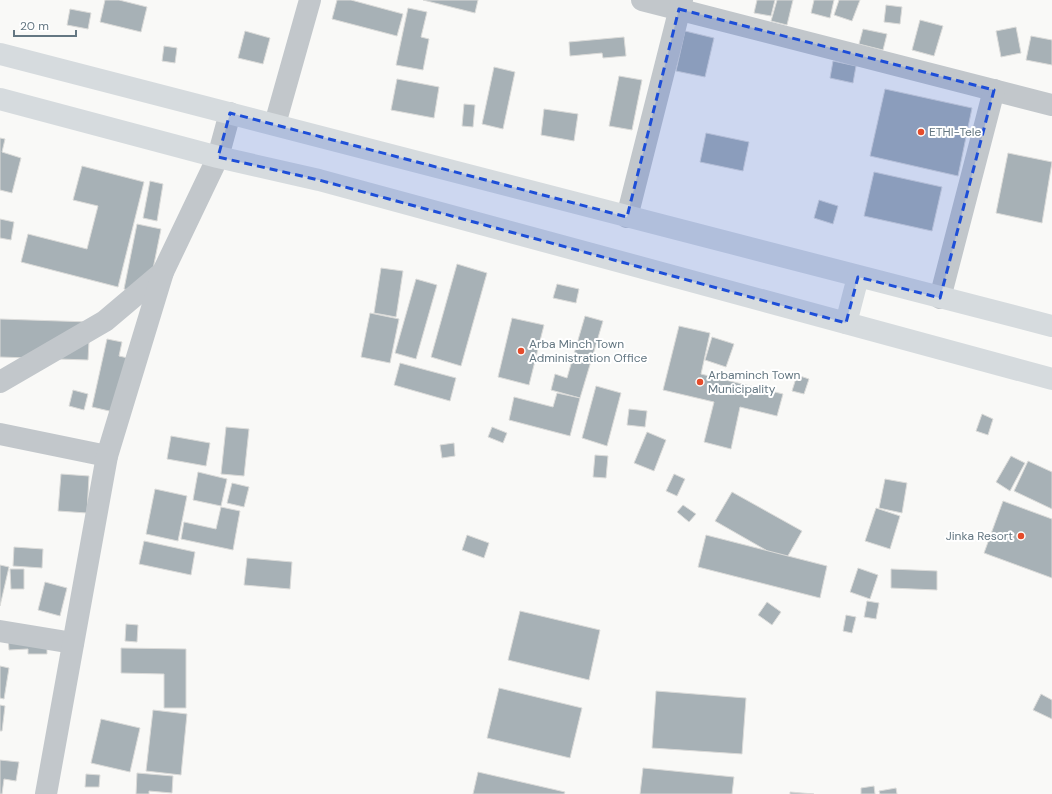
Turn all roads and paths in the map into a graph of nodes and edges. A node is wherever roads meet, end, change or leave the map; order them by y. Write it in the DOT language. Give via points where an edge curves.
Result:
graph roads {
  1 [pos="310,0"];
  2 [pos="642,0"];
  3 [pos="681,5"];
  4 [pos="0,54"];
  5 [pos="994,90"];
  6 [pos="0,99"];
  7 [pos="1052,105"];
  8 [pos="230,113"];
  9 [pos="275,124"];
  10 [pos="218,157"];
  11 [pos="627,217"];
  12 [pos="162,272"];
  13 [pos="858,277"];
  14 [pos="940,298"];
  15 [pos="846,323"];
  16 [pos="1052,326"];
  17 [pos="1052,378"];
  18 [pos="0,382"];
  19 [pos="0,434"];
  20 [pos="107,456"];
  21 [pos="0,631"];
  22 [pos="73,643"];
  23 [pos="46,794"];
  1 -- 9 [label="street"];
  2 -- 3 [label="street"];
  3 -- 5 [label="street"];
  3 -- 11 [label="street"];
  4 -- 8 [label="highway"];
  5 -- 7 [label="street"];
  5 -- 14 [label="street"];
  6 -- 10 [label="highway"];
  8 -- 9 [label="highway"];
  8 -- 10 [label="street"];
  9 -- 11 [label="highway"];
  10 -- 12 [label="street"];
  10 -- 15 [label="highway" via="319,180"];
  11 -- 13 [label="highway"];
  12 -- 18 [label="street" via="105,321"];
  12 -- 20 [label="street"];
  13 -- 14 [label="highway"];
  13 -- 15 [label="highway"];
  14 -- 16 [label="highway"];
  15 -- 17 [label="highway"];
  19 -- 20 [label="street"];
  20 -- 22 [label="street"];
  21 -- 22 [label="street"];
  22 -- 23 [label="street"];
}
